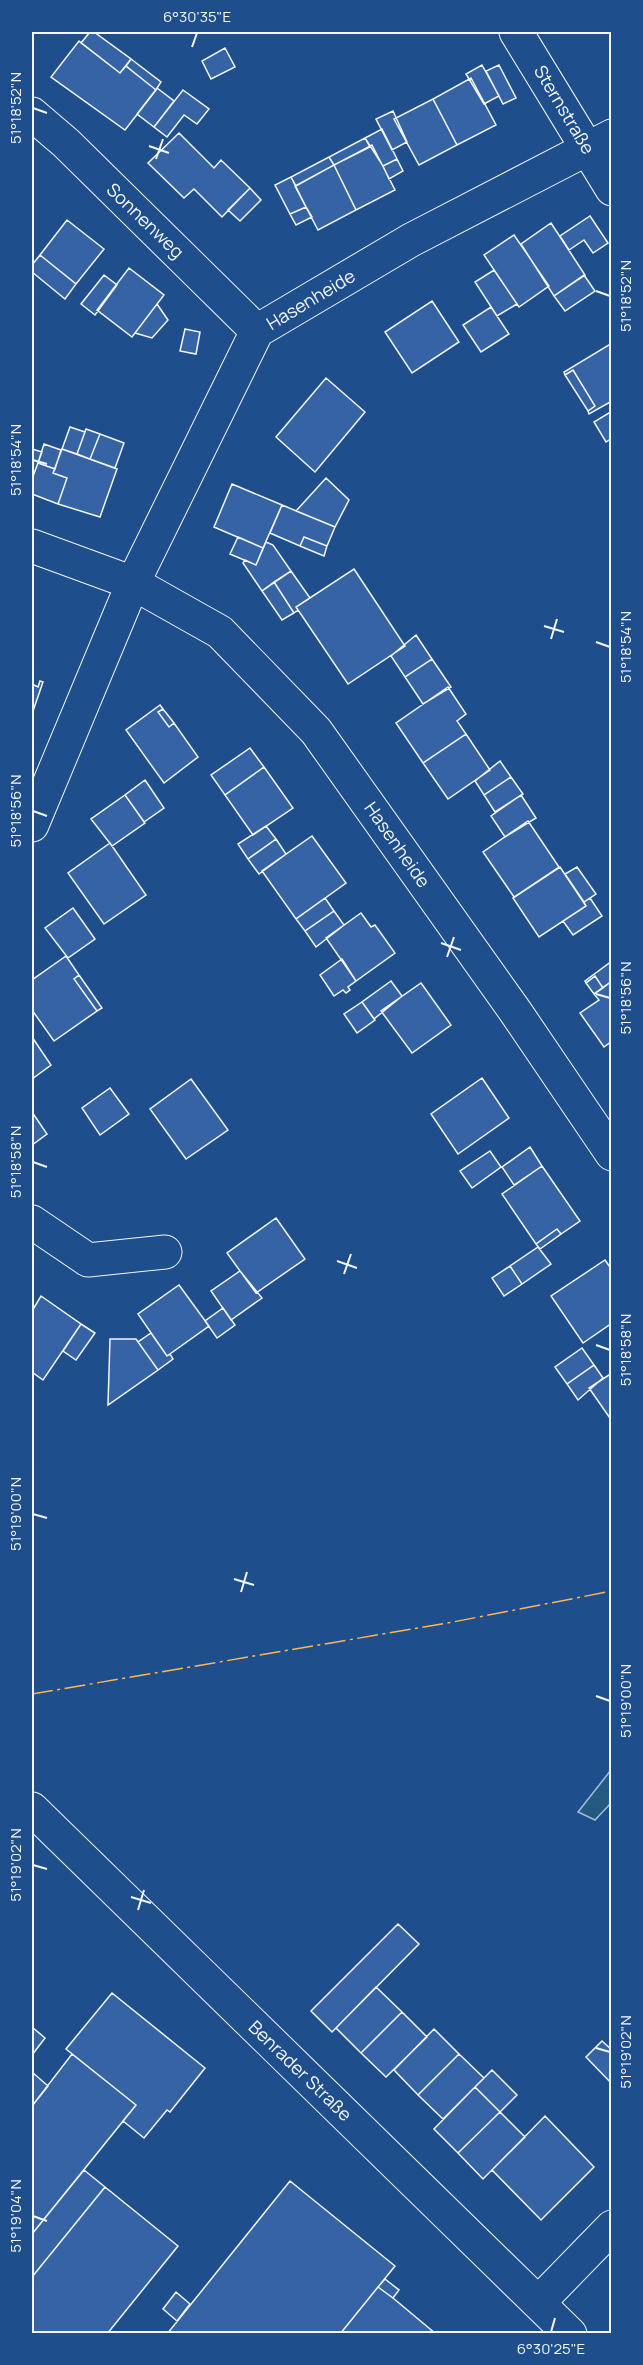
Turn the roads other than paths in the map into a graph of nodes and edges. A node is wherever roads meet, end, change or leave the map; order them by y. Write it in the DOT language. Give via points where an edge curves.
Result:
graph roads {
  1 [pos="516,32"];
  2 [pos="32,114"];
  3 [pos="599,142"];
  4 [pos="612,189"];
  5 [pos="257,331"];
  6 [pos="32,546"];
  7 [pos="134,583"];
  8 [pos="32,825"];
  9 [pos="612,1154"];
  10 [pos="32,1222"];
  11 [pos="165,1252"];
  12 [pos="32,1809"];
  13 [pos="612,2227"];
  14 [pos="539,2302"];
  15 [pos="570,2334"];
  1 -- 3 [label="street, Sternstraße"];
  2 -- 5 [label="street, Sonnenweg"];
  3 -- 4 [label="street, Sternstraße"];
  3 -- 5 [label="street, Hasenheide" via="411,240"];
  5 -- 7 [label="street, Hasenheide"];
  6 -- 7 [label="street, Hasenheide"];
  7 -- 8 [label="street, Hasenheide"];
  7 -- 9 [label="street, Hasenheide" via="220,632 316,731"];
  10 -- 11 [label="street" via="87,1260"];
  12 -- 14 [label="street, Benrader Straße"];
  13 -- 14 [label="street"];
  14 -- 15 [label="street, Benrader Straße"];
}
